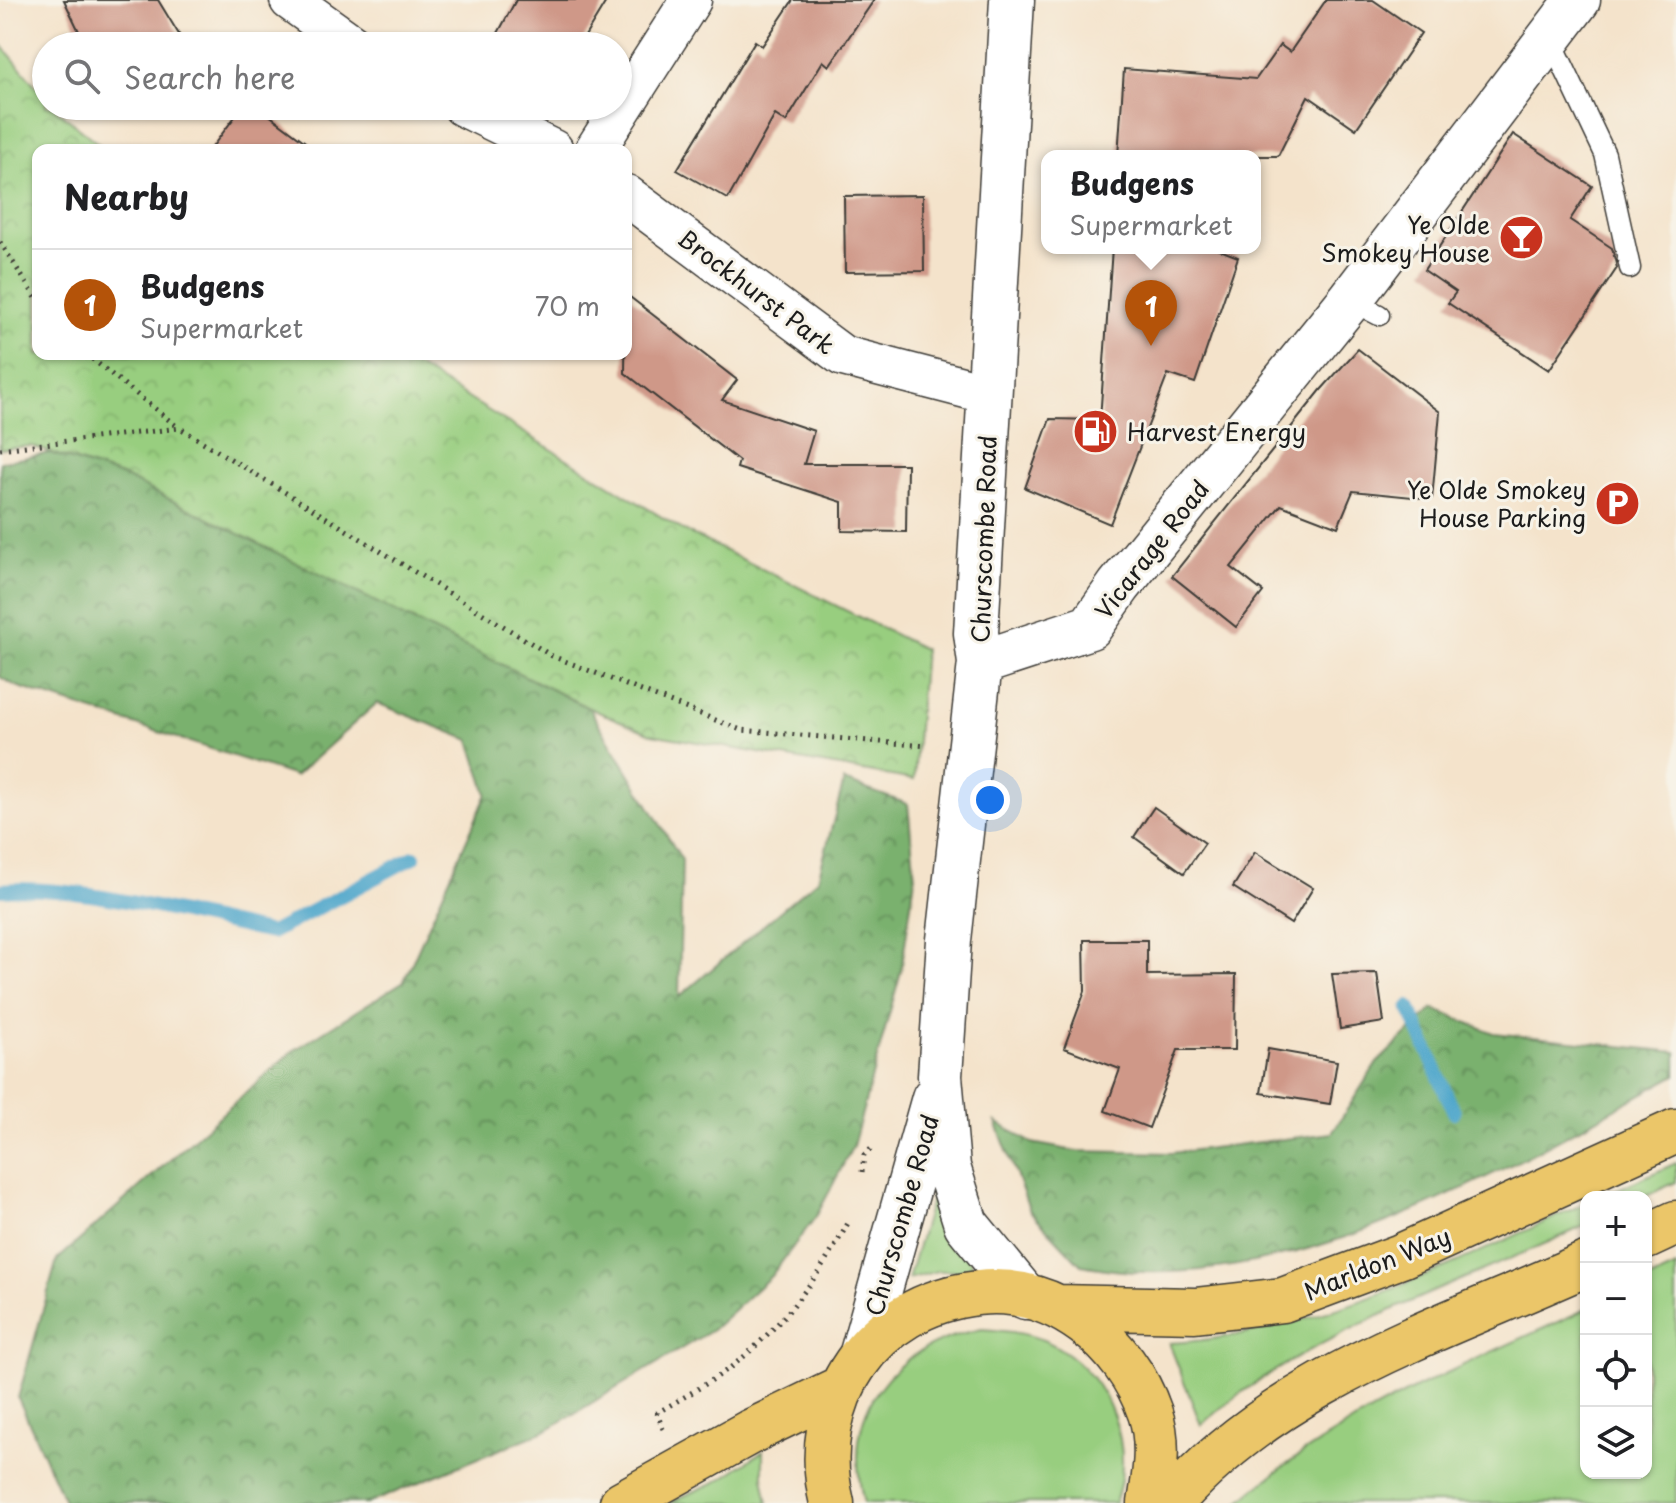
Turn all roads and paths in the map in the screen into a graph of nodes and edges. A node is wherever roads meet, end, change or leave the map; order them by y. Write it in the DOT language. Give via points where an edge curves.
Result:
graph roads {
  1 [pos="290,0"];
  2 [pos="691,0"];
  3 [pos="1012,0"];
  4 [pos="1578,0"];
  5 [pos="335,32"];
  6 [pos="1550,38"];
  7 [pos="632,92"];
  8 [pos="492,120"];
  9 [pos="614,120"];
  10 [pos="541,144"];
  11 [pos="599,144"];
  12 [pos="632,199"];
  13 [pos="0,242"];
  14 [pos="1630,268"];
  15 [pos="32,292"];
  16 [pos="94,360"];
  17 [pos="989,394"];
  18 [pos="180,428"];
  19 [pos="0,449"];
  20 [pos="980,663"];
  21 [pos="967,759"];
  22 [pos="940,1076"];
  23 [pos="1676,1131"];
  24 [pos="875,1144"];
  25 [pos="861,1180"];
  26 [pos="851,1218"];
  27 [pos="1676,1223"];
  28 [pos="1652,1234"];
  29 [pos="1580,1267"];
  30 [pos="1042,1302"];
  31 [pos="851,1370"];
  32 [pos="677,1474"];
  33 [pos="622,1503"];
  34 [pos="832,1503"];
  35 [pos="1150,1503"];
  36 [pos="1171,1503"];
  1 -- 5 [label="street"];
  2 -- 7 [label="street"];
  3 -- 17 [label="street, Churscombe Road"];
  4 -- 6 [label="street, Vicarage Road"];
  6 -- 14 [label="lane" via="1605,154"];
  6 -- 20 [label="street, Vicarage Road" via="1364,307 1119,586 1090,627"];
  8 -- 10 [label="street"];
  9 -- 11 [label="street"];
  12 -- 17 [label="street, Brockhurst Park" via="843,356"];
  13 -- 15 [label="path"];
  16 -- 18 [label="path"];
  17 -- 20 [label="street, Churscombe Road" via="976,633"];
  18 -- 19 [label="path"];
  18 -- 21 [label="path" via="552,656 741,730 917,742"];
  20 -- 21 [label="street, Churscombe Road"];
  21 -- 22 [label="street, Churscombe Road"];
  22 -- 30 [label="street, Churscombe Road" via="948,1167 966,1224"];
  22 -- 31 [label="street, Churscombe Road"];
  23 -- 30 [label="highway, Marldon Way" via="1401,1256 1283,1300 1195,1310"];
  24 -- 25 [label="path" via="864,1155"];
  26 -- 32 [label="path" via="808,1288 769,1329 732,1366 657,1413"];
  27 -- 28 [label="highway"];
  29 -- 36 [label="highway" via="1309,1392 1247,1430"];
  30 -- 31 [label="highway, Marldon Way" via="980,1293 936,1302 895,1323"];
  30 -- 35 [label="highway" via="1099,1333 1131,1370 1151,1415 1157,1464"];
  31 -- 32 [label="highway"];
  31 -- 34 [label="highway" via="827,1429 825,1474"];
  32 -- 33 [label="highway"];
}
